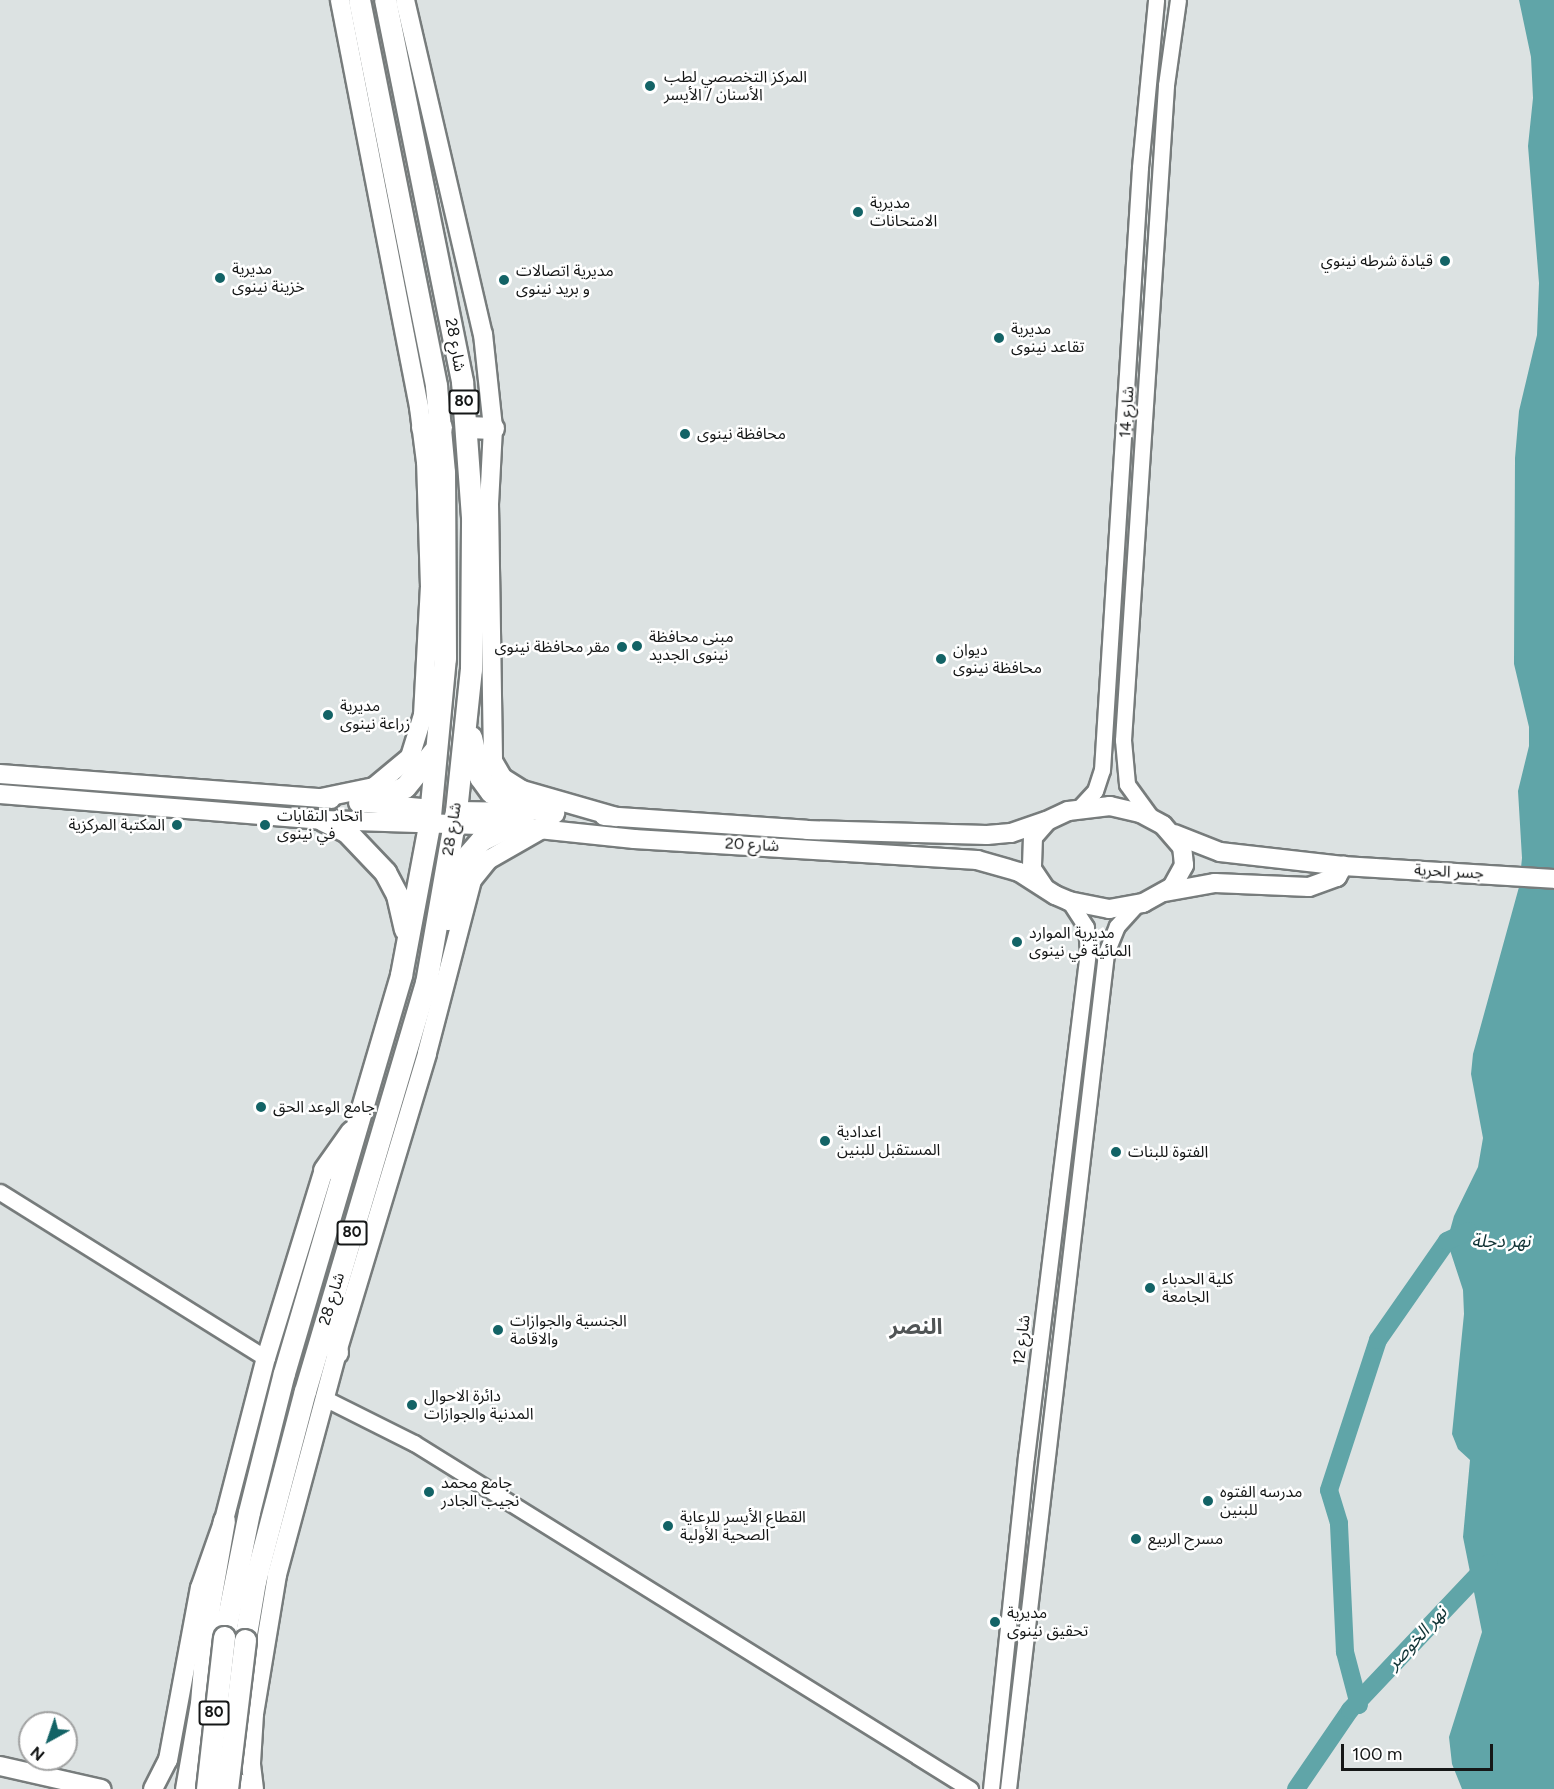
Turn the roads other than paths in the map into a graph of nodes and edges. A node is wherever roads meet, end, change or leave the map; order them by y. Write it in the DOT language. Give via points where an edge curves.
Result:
graph roads {
  1 [pos="340,0"];
  2 [pos="359,0"];
  3 [pos="385,0"];
  4 [pos="405,0"];
  5 [pos="1156,0"];
  6 [pos="1178,0"];
  7 [pos="412,122"];
  8 [pos="387,129"];
  9 [pos="431,427"];
  10 [pos="467,427"];
  11 [pos="493,428"];
  12 [pos="468,706"];
  13 [pos="437,742"];
  14 [pos="0,774"];
  15 [pos="0,794"];
  16 [pos="321,798"];
  17 [pos="359,802"];
  18 [pos="1080,808"];
  19 [pos="431,817"];
  20 [pos="616,817"];
  21 [pos="455,818"];
  22 [pos="1152,818"];
  23 [pos="323,820"];
  24 [pos="548,820"];
  25 [pos="1047,821"];
  26 [pos="510,826"];
  27 [pos="1173,833"];
  28 [pos="1343,866"];
  29 [pos="1554,879"];
  30 [pos="1044,887"];
  31 [pos="1164,892"];
  32 [pos="1069,901"];
  33 [pos="1136,905"];
  34 [pos="433,943"];
  35 [pos="405,952"];
  36 [pos="358,1122"];
  37 [pos="324,1170"];
  38 [pos="0,1192"];
  39 [pos="1047,1283"];
  40 [pos="1065,1284"];
  41 [pos="331,1299"];
  42 [pos="337,1352"];
  43 [pos="266,1358"];
  44 [pos="326,1399"];
  45 [pos="1021,1510"];
  46 [pos="1039,1512"];
  47 [pos="224,1520"];
  48 [pos="234,1639"];
  49 [pos="0,1766"];
  50 [pos="0,1778"];
  51 [pos="46,1789"];
  52 [pos="101,1789"];
  53 [pos="153,1789"];
  54 [pos="187,1789"];
  55 [pos="207,1789"];
  56 [pos="227,1789"];
  57 [pos="249,1789"];
  58 [pos="254,1789"];
  59 [pos="970,1789"];
  60 [pos="991,1789"];
  61 [pos="1008,1789"];
  1 -- 9 [label="main road"];
  2 -- 8 [label="highway, شارع 28 / 80"];
  3 -- 7 [label="highway, شارع 28 / 80"];
  4 -- 11 [label="main road" via="470,266 483,334"];
  5 -- 18 [label="street, شارع 14" via="1140,167 1102,770 1095,791"];
  6 -- 22 [label="street, شارع 14" via="1166,85 1123,740 1127,784 1137,803"];
  7 -- 8 [label="highway"];
  7 -- 10 [label="highway, شارع 28 / 80" via="454,335"];
  8 -- 9 [label="highway, شارع 28 / 80" via="429,344"];
  9 -- 13 [label="highway, شارع 28 / 80" via="447,608"];
  9 -- 16 [label="main road" via="430,596 423,715 410,757 375,787"];
  10 -- 11 [label="highway"];
  10 -- 12 [label="highway, شارع 28 / 80" via="473,572"];
  11 -- 20 [label="main road" via="489,504 493,761 503,778 522,790"];
  12 -- 21 [label="highway, شارع 28 / 80"];
  12 -- 24 [label="highway" via="476,767 485,786 506,801"];
  13 -- 17 [label="highway" via="430,759 405,788"];
  13 -- 19 [label="highway, شارع 28 / 80"];
  14 -- 16 [label="main road"];
  15 -- 23 [label="main road"];
  16 -- 17 [label="main road"];
  17 -- 19 [label="main road"];
  18 -- 22 [label="main road" via="1110,806"];
  18 -- 25 [label="main road"];
  19 -- 21 [label="highway"];
  19 -- 23 [label="main road"];
  19 -- 35 [label="highway, شارع 28 / 80"];
  20 -- 24 [label="main road, شارع 20"];
  20 -- 25 [label="main road, شارع 20" via="816,831 987,835 1023,830"];
  21 -- 24 [label="main road, شارع 20"];
  21 -- 26 [label="main road, شارع 20"];
  21 -- 34 [label="highway, شارع 28 / 80"];
  22 -- 27 [label="main road"];
  23 -- 35 [label="highway" via="353,837 390,879 402,915"];
  24 -- 26 [label="main road, شارع 20"];
  24 -- 30 [label="main road, شارع 20" via="634,838 977,860 1019,872"];
  24 -- 42 [label="main road" via="475,873"];
  25 -- 30 [label="main road" via="1030,848 1032,869"];
  26 -- 34 [label="highway" via="486,837 468,855 451,913"];
  27 -- 28 [label="main road, جسر الحرية" via="1220,852"];
  27 -- 31 [label="main road" via="1182,848 1184,865 1178,881"];
  28 -- 29 [label="main road, جسر الحرية"];
  28 -- 31 [label="main road" via="1337,877 1309,887 1205,884"];
  30 -- 32 [label="main road"];
  31 -- 33 [label="main road"];
  32 -- 33 [label="main road" via="1109,909"];
  32 -- 39 [label="street, شارع 12" via="1086,927 1088,951"];
  33 -- 40 [label="street" via="1117,926 1106,953"];
  34 -- 41 [label="highway, شارع 28 / 80" via="412,1035"];
  35 -- 36 [label="highway, شارع 28 / 80" via="388,1026"];
  36 -- 37 [label="highway"];
  36 -- 48 [label="highway, شارع 28 / 80" via="284,1373 249,1512"];
  37 -- 43 [label="main road"];
  38 -- 43 [label="street"];
  39 -- 40 [label="street"];
  39 -- 45 [label="street, شارع 12"];
  40 -- 46 [label="street"];
  41 -- 42 [label="highway"];
  41 -- 48 [label="highway, شارع 28 / 80" via="258,1570"];
  42 -- 44 [label="main road"];
  43 -- 47 [label="main road"];
  44 -- 58 [label="main road" via="277,1575 254,1714"];
  44 -- 59 [label="street" via="423,1449"];
  45 -- 46 [label="street"];
  45 -- 60 [label="street, شارع 12"];
  46 -- 61 [label="street"];
  47 -- 53 [label="main road" via="200,1588 168,1760"];
  47 -- 54 [label="highway" via="209,1606 201,1703"];
  48 -- 55 [label="highway, 80, bridge"];
  48 -- 56 [label="highway, 80, bridge"];
  49 -- 52 [label="main road"];
  50 -- 51 [label="main road"];
  54 -- 57 [label="highway" via="219,1778"];
}
